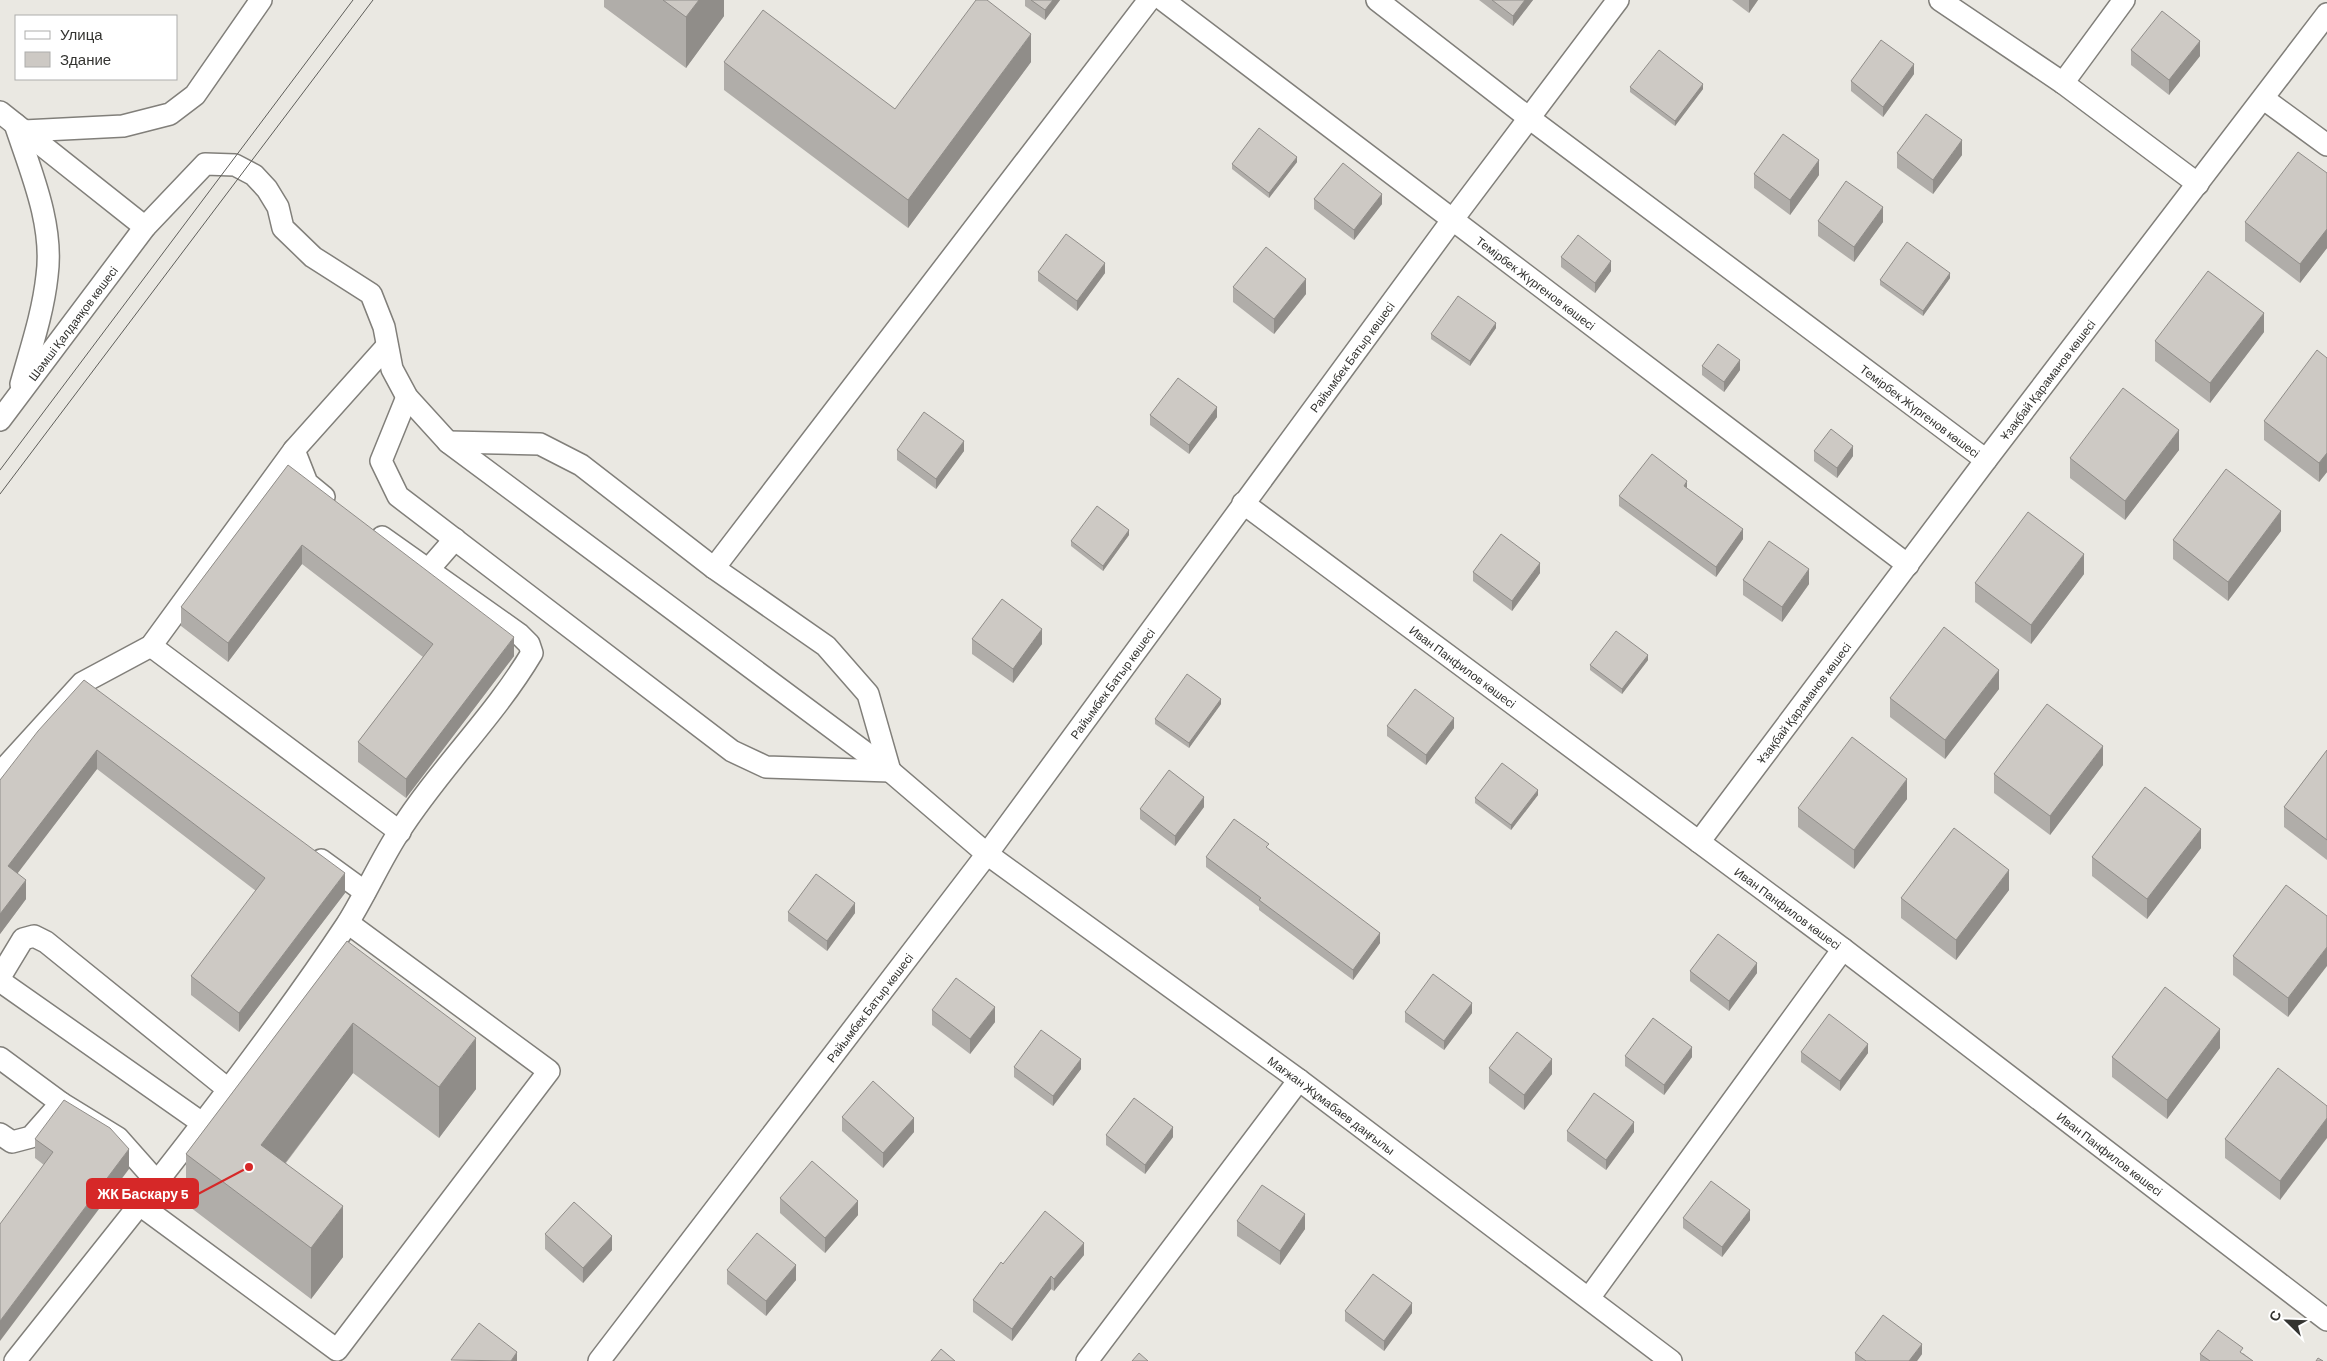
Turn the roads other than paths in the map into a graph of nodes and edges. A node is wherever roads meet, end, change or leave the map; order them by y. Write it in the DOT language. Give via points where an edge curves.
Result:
graph roads {
  1 [pos="261,0"];
  2 [pos="1149,0"];
  3 [pos="1163,0"];
  4 [pos="1377,0"];
  5 [pos="1618,0"];
  6 [pos="1940,0"];
  7 [pos="2124,0"];
  8 [pos="2327,14"];
  9 [pos="2063,83"];
  10 [pos="2264,99"];
  11 [pos="1529,118"];
  12 [pos="13,122"];
  13 [pos="2327,145"];
  14 [pos="2198,184"];
  15 [pos="1453,219"];
  16 [pos="145,228"];
  17 [pos="388,346"];
  18 [pos="18,396"];
  19 [pos="407,397"];
  20 [pos="0,420"];
  21 [pos="448,442"];
  22 [pos="294,450"];
  23 [pos="1986,460"];
  24 [pos="1243,503"];
  25 [pos="339,507"];
  26 [pos="368,528"];
  27 [pos="455,539"];
  28 [pos="1908,565"];
  29 [pos="714,568"];
  30 [pos="428,570"];
  31 [pos="151,646"];
  32 [pos="890,772"];
  33 [pos="0,773"];
  34 [pos="400,832"];
  35 [pos="1699,842"];
  36 [pos="302,846"];
  37 [pos="987,854"];
  38 [pos="365,892"];
  39 [pos="348,923"];
  40 [pos="1843,949"];
  41 [pos="0,977"];
  42 [pos="0,981"];
  43 [pos="0,1058"];
  44 [pos="1299,1080"];
  45 [pos="229,1090"];
  46 [pos="61,1103"];
  47 [pos="202,1124"];
  48 [pos="0,1134"];
  49 [pos="157,1182"];
  50 [pos="140,1205"];
  51 [pos="1589,1298"];
  52 [pos="2327,1320"];
  53 [pos="15,1361"];
  54 [pos="599,1361"];
  55 [pos="1087,1361"];
  56 [pos="1671,1361"];
  1 -- 12 [label="street" via="195,95 170,114 123,126"];
  2 -- 29 [label="street"];
  3 -- 15 [label="street, Темірбек Жүргенов көшесі"];
  4 -- 11 [label="street, Темірбек Жүргенов көшесі"];
  5 -- 11 [label="street, Райымбек Батыр көшесі"];
  6 -- 9 [label="street"];
  7 -- 9 [label="street"];
  8 -- 10 [label="street, Ұзақбай Қараманов көшесі"];
  9 -- 14 [label="street"];
  10 -- 13 [label="street"];
  10 -- 14 [label="street, Ұзақбай Қараманов көшесі"];
  11 -- 15 [label="street, Райымбек Батыр көшесі"];
  11 -- 23 [label="street, Темірбек Жүргенов көшесі"];
  12 -- 16 [label="street"];
  12 -- 18 [label="street" via="41,205 48,275"];
  14 -- 23 [label="street, Ұзақбай Қараманов көшесі"];
  15 -- 24 [label="street, Райымбек Батыр көшесі"];
  15 -- 28 [label="street, Темірбек Жүргенов көшесі"];
  16 -- 17 [label="street, Шәмші Қалдаяқов көшесі" via="205,164 235,165 267,188 278,207 283,228 313,258 371,294"];
  16 -- 18 [label="street, Шәмші Қалдаяқов көшесі"];
  17 -- 19 [label="street, Шәмші Қалдаяқов көшесі" via="392,369"];
  17 -- 22 [label="street"];
  18 -- 20 [label="street, Шәмші Қалдаяқов көшесі"];
  19 -- 21 [label="street, Шәмші Қалдаяқов көшесі"];
  19 -- 27 [label="street" via="381,461 398,496"];
  21 -- 29 [label="street" via="540,444 581,465"];
  21 -- 32 [label="street, Мағжан Жұмабаев даңғылы"];
  22 -- 25 [label="street" via="307,482"];
  22 -- 31 [label="street"];
  23 -- 28 [label="street, Ұзақбай Қараманов көшесі"];
  24 -- 35 [label="street, Иван Панфилов көшесі"];
  24 -- 37 [label="street, Райымбек Батыр көшесі"];
  26 -- 30 [label="street"];
  27 -- 30 [label="street"];
  27 -- 32 [label="street" via="732,751 766,767"];
  28 -- 35 [label="street, Ұзақбай Қараманов көшесі"];
  29 -- 32 [label="street" via="826,646 868,694"];
  30 -- 34 [label="street" via="519,634 529,644 532,653 495,708 457,753"];
  31 -- 33 [label="street" via="90,689"];
  31 -- 34 [label="street"];
  32 -- 37 [label="street, Мағжан Жұмабаев даңғылы"];
  34 -- 38 [label="street"];
  35 -- 40 [label="street, Иван Панфилов көшесі"];
  36 -- 38 [label="street"];
  37 -- 44 [label="street, Мағжан Жұмабаев даңғылы"];
  37 -- 54 [label="street, Райымбек Батыр көшесі"];
  38 -- 39 [label="street"];
  39 -- 45 [label="street"];
  39 -- 50 [label="street" via="549,1071 337,1350"];
  40 -- 51 [label="street"];
  40 -- 52 [label="street, Иван Панфилов көшесі"];
  41 -- 45 [label="street" via="23,939 34,936 46,942"];
  42 -- 47 [label="street"];
  43 -- 46 [label="street"];
  44 -- 51 [label="street, Мағжан Жұмабаев даңғылы"];
  44 -- 55 [label="street"];
  45 -- 47 [label="street"];
  46 -- 48 [label="street" via="31,1137 12,1142"];
  46 -- 49 [label="street" via="118,1138"];
  47 -- 49 [label="street"];
  49 -- 50 [label="street"];
  50 -- 53 [label="street"];
  51 -- 56 [label="street, Мағжан Жұмабаев даңғылы"];
}
